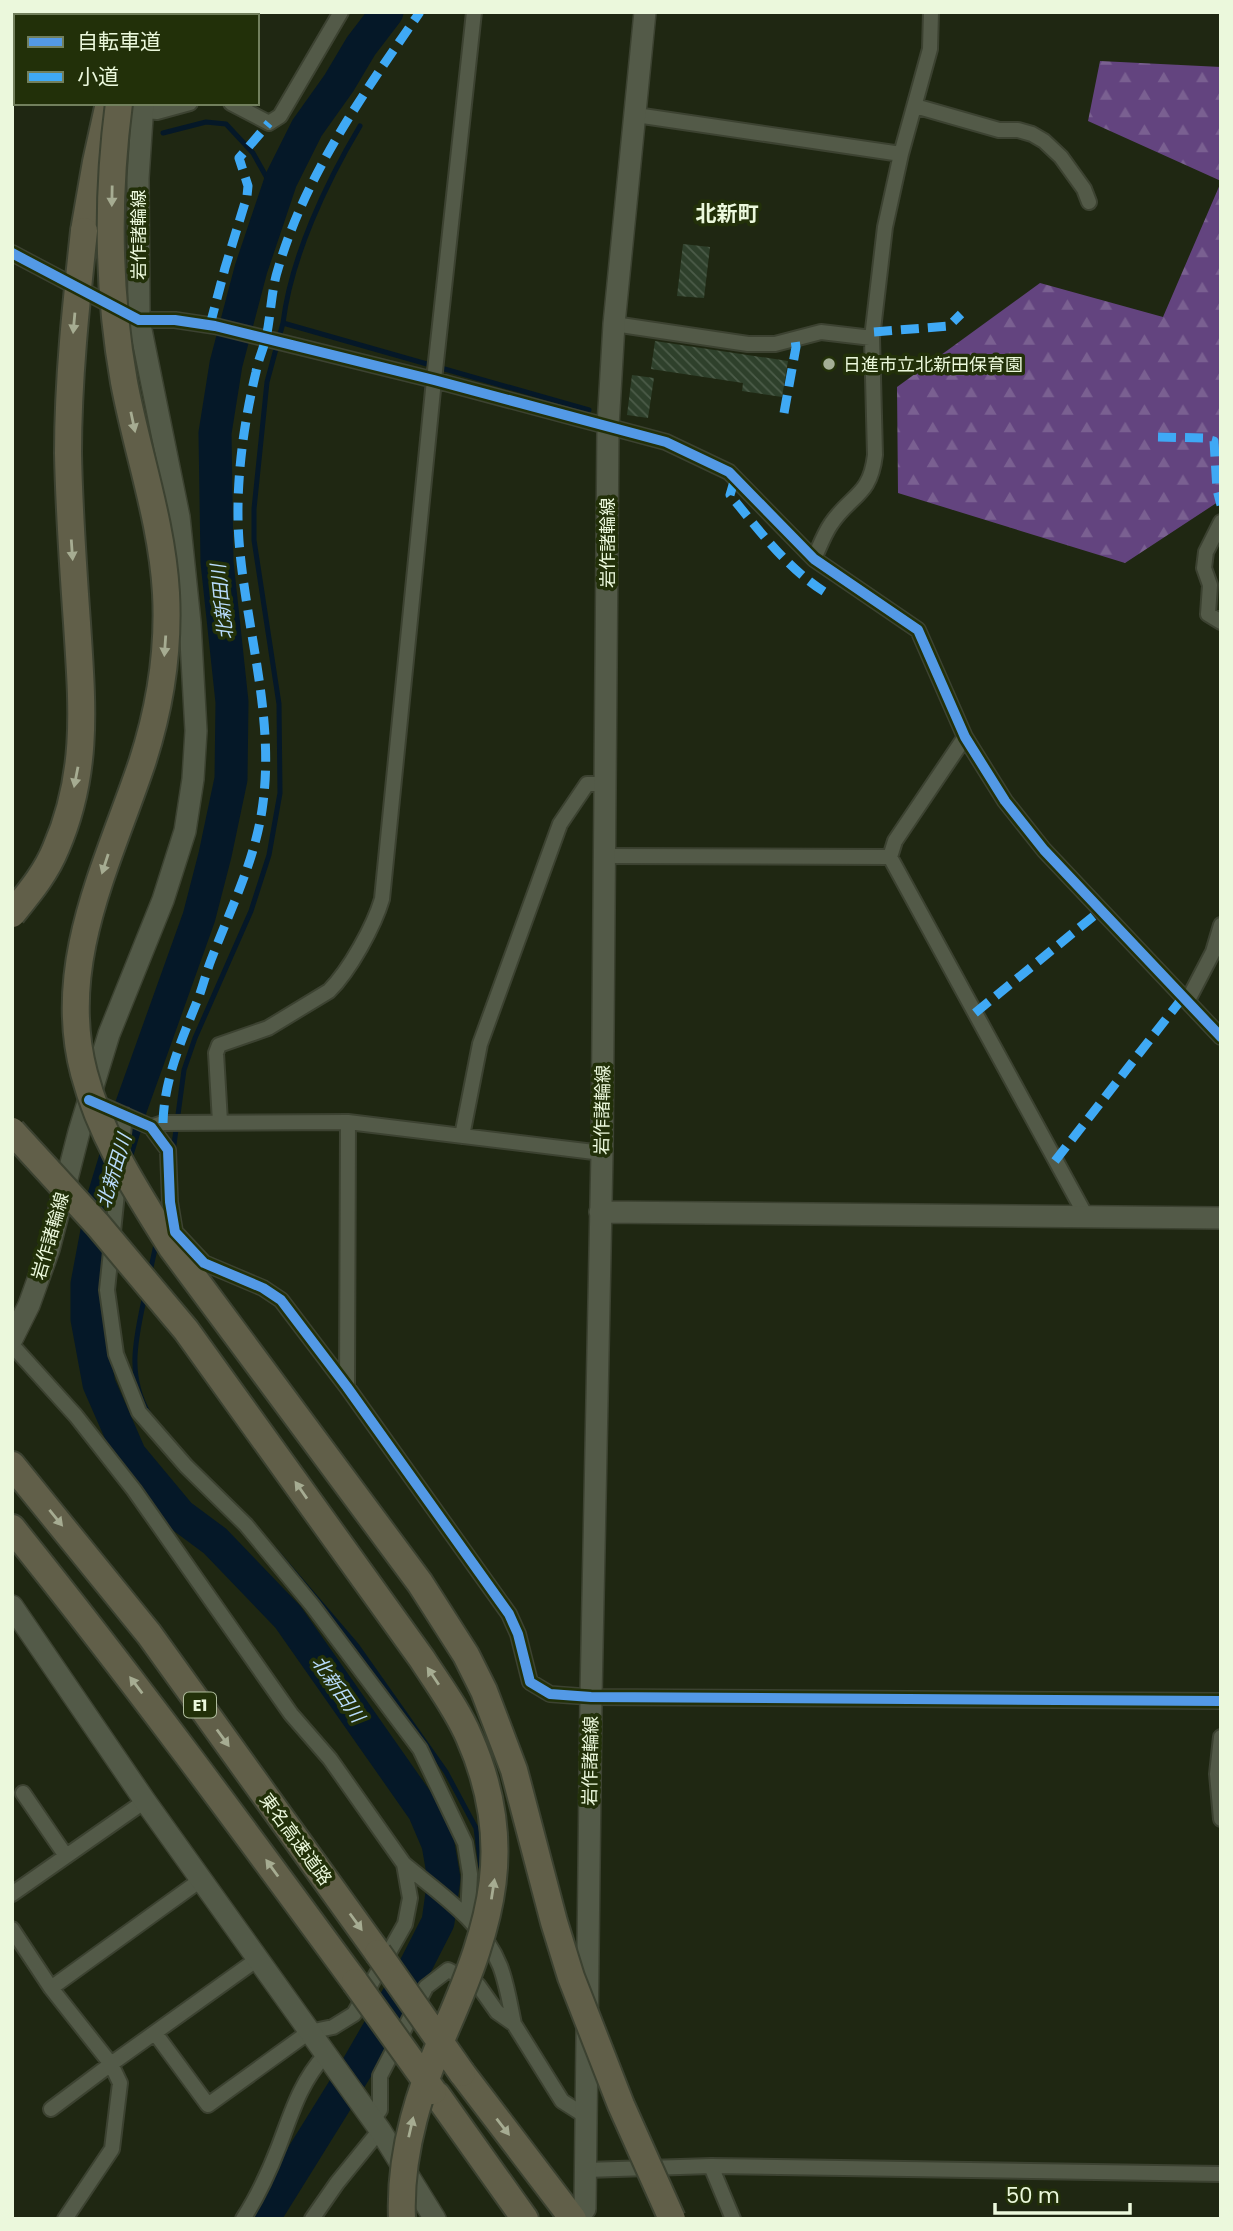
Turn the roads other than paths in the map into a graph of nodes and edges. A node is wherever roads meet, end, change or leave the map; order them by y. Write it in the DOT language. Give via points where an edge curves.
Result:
graph roads {
  1 [pos="341,12"];
  2 [pos="474,12"];
  3 [pos="645,12"];
  4 [pos="931,12"];
  5 [pos="109,105"];
  6 [pos="183,105"];
  7 [pos="235,105"];
  8 [pos="135,106"];
  9 [pos="915,106"];
  10 [pos="636,115"];
  11 [pos="901,154"];
  12 [pos="1089,202"];
  13 [pos="12,253"];
  14 [pos="139,320"];
  15 [pos="614,324"];
  16 [pos="872,338"];
  17 [pos="434,380"];
  18 [pos="608,426"];
  19 [pos="1221,522"];
  20 [pos="814,559"];
  21 [pos="1221,621"];
  22 [pos="965,737"];
  23 [pos="606,784"];
  24 [pos="604,856"];
  25 [pos="890,857"];
  26 [pos="12,914"];
  27 [pos="1221,925"];
  28 [pos="1188,1000"];
  29 [pos="1221,1037"];
  30 [pos="89,1100"];
  31 [pos="125,1115"];
  32 [pos="220,1122"];
  33 [pos="348,1122"];
  34 [pos="150,1127"];
  35 [pos="12,1131"];
  36 [pos="463,1136"];
  37 [pos="602,1153"];
  38 [pos="600,1212"];
  39 [pos="1086,1216"];
  40 [pos="1221,1218"];
  41 [pos="12,1342"];
  42 [pos="347,1387"];
  43 [pos="12,1465"];
  44 [pos="12,1528"];
  45 [pos="12,1606"];
  46 [pos="591,1697"];
  47 [pos="1221,1701"];
  48 [pos="1221,1737"];
  49 [pos="23,1793"];
  50 [pos="145,1801"];
  51 [pos="1221,1819"];
  52 [pos="66,1856"];
  53 [pos="404,1864"];
  54 [pos="202,1879"];
  55 [pos="12,1894"];
  56 [pos="468,1917"];
  57 [pos="12,1930"];
  58 [pos="259,1958"];
  59 [pos="51,1987"];
  60 [pos="514,2024"];
  61 [pos="309,2032"];
  62 [pos="155,2033"];
  63 [pos="325,2055"];
  64 [pos="111,2064"];
  65 [pos="51,2109"];
  66 [pos="587,2117"];
  67 [pos="376,2125"];
  68 [pos="711,2166"];
  69 [pos="586,2170"];
  70 [pos="1221,2174"];
  71 [pos="579,2214"];
  72 [pos="65,2219"];
  73 [pos="243,2219"];
  74 [pos="312,2219"];
  75 [pos="402,2219"];
  76 [pos="435,2219"];
  77 [pos="525,2219"];
  78 [pos="671,2219"];
  79 [pos="733,2219"];
  1 -- 7 [label="street" via="280,116 269,123"];
  2 -- 17 [label="street"];
  3 -- 10 [label="main road, 岩作諸輪線"];
  4 -- 9 [label="street" via="930,49"];
  5 -- 26 [label="highway, one-way, bridge" via="84,231 71,368 68,452 83,728 78,771 56,849 38,882"];
  6 -- 8 [label="street" via="158,112"];
  8 -- 14 [label="main road, 岩作諸輪線"];
  8 -- 78 [label="highway, one-way, bridge" via="112,165 111,225 124,380 161,551 165,636 155,716 95,892 77,970 77,1040 83,1072 111,1148 173,1248 421,1583 466,1655 514,1770 571,1977"];
  9 -- 11 [label="street"];
  9 -- 12 [label="street" via="999,130 1018,130 1044,141 1084,188"];
  10 -- 11 [label="street"];
  10 -- 15 [label="main road, 岩作諸輪線"];
  11 -- 16 [label="street" via="885,227"];
  13 -- 14 [label="street"];
  14 -- 17 [label="street" via="215,326"];
  14 -- 30 [label="main road, 岩作諸輪線" via="179,517 196,731 193,779 185,831 163,900 109,1034"];
  15 -- 16 [label="street" via="748,344 775,344 821,332"];
  15 -- 18 [label="main road, 岩作諸輪線"];
  16 -- 20 [label="street" via="873,474 830,524"];
  17 -- 18 [label="street"];
  17 -- 32 [label="street" via="382,899 370,929 329,991 268,1028 219,1045"];
  18 -- 20 [label="street" via="666,442 729,472"];
  18 -- 23 [label="main road, 岩作諸輪線"];
  19 -- 21 [label="street" via="1206,552 1204,568 1210,585 1208,614"];
  20 -- 22 [label="street" via="918,630"];
  22 -- 25 [label="street" via="895,841"];
  22 -- 28 [label="street" via="1005,801 1044,850"];
  23 -- 24 [label="main road, 岩作諸輪線"];
  23 -- 36 [label="street" via="587,784 560,824 480,1044"];
  24 -- 25 [label="street"];
  24 -- 37 [label="main road, 岩作諸輪線"];
  25 -- 39 [label="street"];
  27 -- 28 [label="street" via="1213,952"];
  28 -- 29 [label="street"];
  30 -- 31 [label="street"];
  30 -- 41 [label="main road, 岩作諸輪線" via="49,1249"];
  31 -- 34 [label="street"];
  31 -- 56 [label="street" via="107,1290 116,1354 139,1412 246,1525 421,1749 465,1843 470,1874"];
  32 -- 33 [label="street"];
  32 -- 34 [label="street"];
  33 -- 36 [label="street"];
  33 -- 42 [label="street"];
  34 -- 42 [label="street" via="168,1150 175,1232 204,1263 281,1300"];
  75 -- 35 [label="highway, one-way, bridge" via="411,2126 433,2058 480,1946 489,1909 495,1840 481,1769 463,1726 422,1659 186,1330"];
  36 -- 37 [label="street"];
  37 -- 38 [label="main road, 岩作諸輪線"];
  38 -- 39 [label="main road"];
  38 -- 46 [label="main road, 岩作諸輪線"];
  39 -- 40 [label="main road"];
  41 -- 53 [label="street" via="134,1490 291,1714 330,1759"];
  42 -- 46 [label="street" via="509,1614 530,1682 550,1694"];
  43 -- 71 [label="highway, 東名高速道路 / E1, one-way, bridge" via="149,1634 462,2073"];
  77 -- 44 [label="highway, 東名高速道路 / E1, one-way, bridge" via="117,1659"];
  45 -- 50 [label="main road"];
  46 -- 47 [label="street"];
  46 -- 66 [label="main road, 岩作諸輪線"];
  48 -- 51 [label="street" via="1217,1774"];
  49 -- 52 [label="street"];
  50 -- 52 [label="street"];
  50 -- 54 [label="main road"];
  52 -- 55 [label="street"];
  53 -- 56 [label="street"];
  53 -- 61 [label="street" via="410,1898 405,1924 354,2014"];
  54 -- 58 [label="main road"];
  54 -- 59 [label="street"];
  56 -- 60 [label="street" via="500,1966"];
  57 -- 59 [label="street"];
  58 -- 61 [label="main road"];
  58 -- 62 [label="street"];
  59 -- 64 [label="street"];
  60 -- 66 [label="street" via="562,2101"];
  60 -- 67 [label="street" via="498,2012 478,1985 448,1970 426,1987 380,2076"];
  61 -- 62 [label="street" via="208,2105"];
  61 -- 63 [label="main road"];
  62 -- 64 [label="street"];
  63 -- 67 [label="main road"];
  63 -- 73 [label="street" via="310,2072 260,2191"];
  64 -- 65 [label="street"];
  64 -- 72 [label="street" via="120,2083 111,2148"];
  66 -- 69 [label="main road, 岩作諸輪線"];
  67 -- 74 [label="street"];
  67 -- 76 [label="main road"];
  68 -- 69 [label="street"];
  68 -- 70 [label="street"];
  68 -- 79 [label="street"];
  69 -- 71 [label="main road, 岩作諸輪線"];
}
